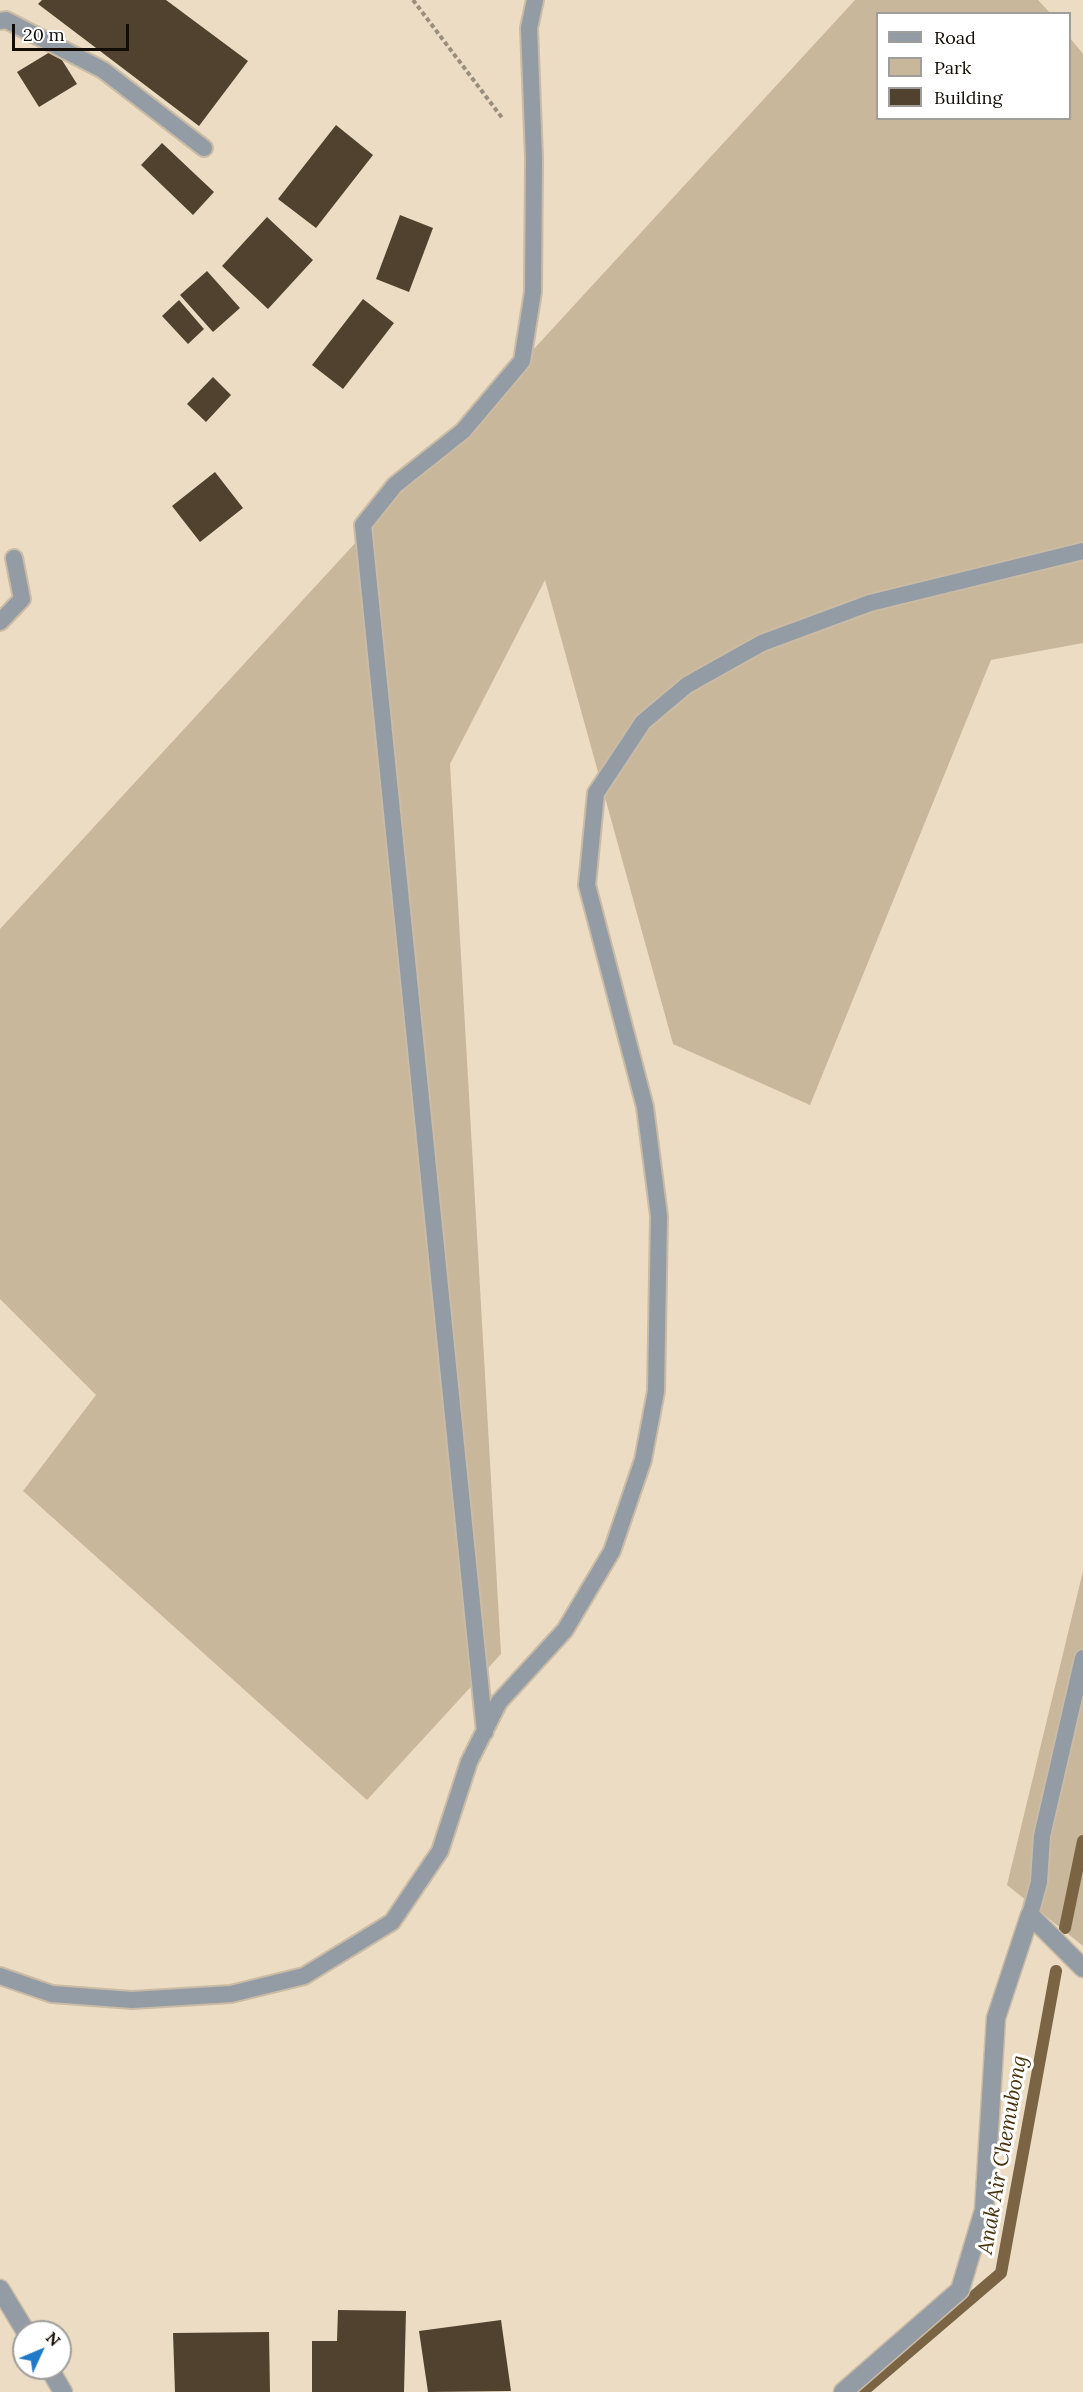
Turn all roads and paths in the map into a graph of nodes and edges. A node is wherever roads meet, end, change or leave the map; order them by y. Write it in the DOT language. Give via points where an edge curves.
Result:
graph roads {
  1 [pos="413,0"];
  2 [pos="535,0"];
  3 [pos="0,21"];
  4 [pos="204,148"];
  5 [pos="534,158"];
  6 [pos="1083,550"];
  7 [pos="14,558"];
  8 [pos="0,622"];
  9 [pos="1083,1658"];
  10 [pos="485,1731"];
  11 [pos="1030,1914"];
  12 [pos="1083,1968"];
  13 [pos="0,1976"];
  14 [pos="0,2289"];
  15 [pos="19,2320"];
  16 [pos="843,2392"];
  1 -- 5 [label="path"];
  2 -- 5 [label="lane" via="529,28"];
  3 -- 4 [label="lane" via="6,20 103,70"];
  5 -- 10 [label="lane" via="533,292 522,362 463,431 395,485 363,525"];
  6 -- 10 [label="lane" via="870,603 762,643 687,686 643,722 596,793 587,885 645,1107 659,1216 656,1391 643,1460 612,1551 565,1630 500,1702"];
  7 -- 8 [label="lane" via="22,598"];
  9 -- 11 [label="lane" via="1042,1836 1039,1882"];
  10 -- 13 [label="lane" via="469,1762 440,1851 392,1922 304,1976 231,1994 132,2000 52,1994"];
  11 -- 12 [label="street"];
  11 -- 16 [label="street" via="996,2018 984,2210 960,2290"];
  14 -- 15 [label="street"];
}
